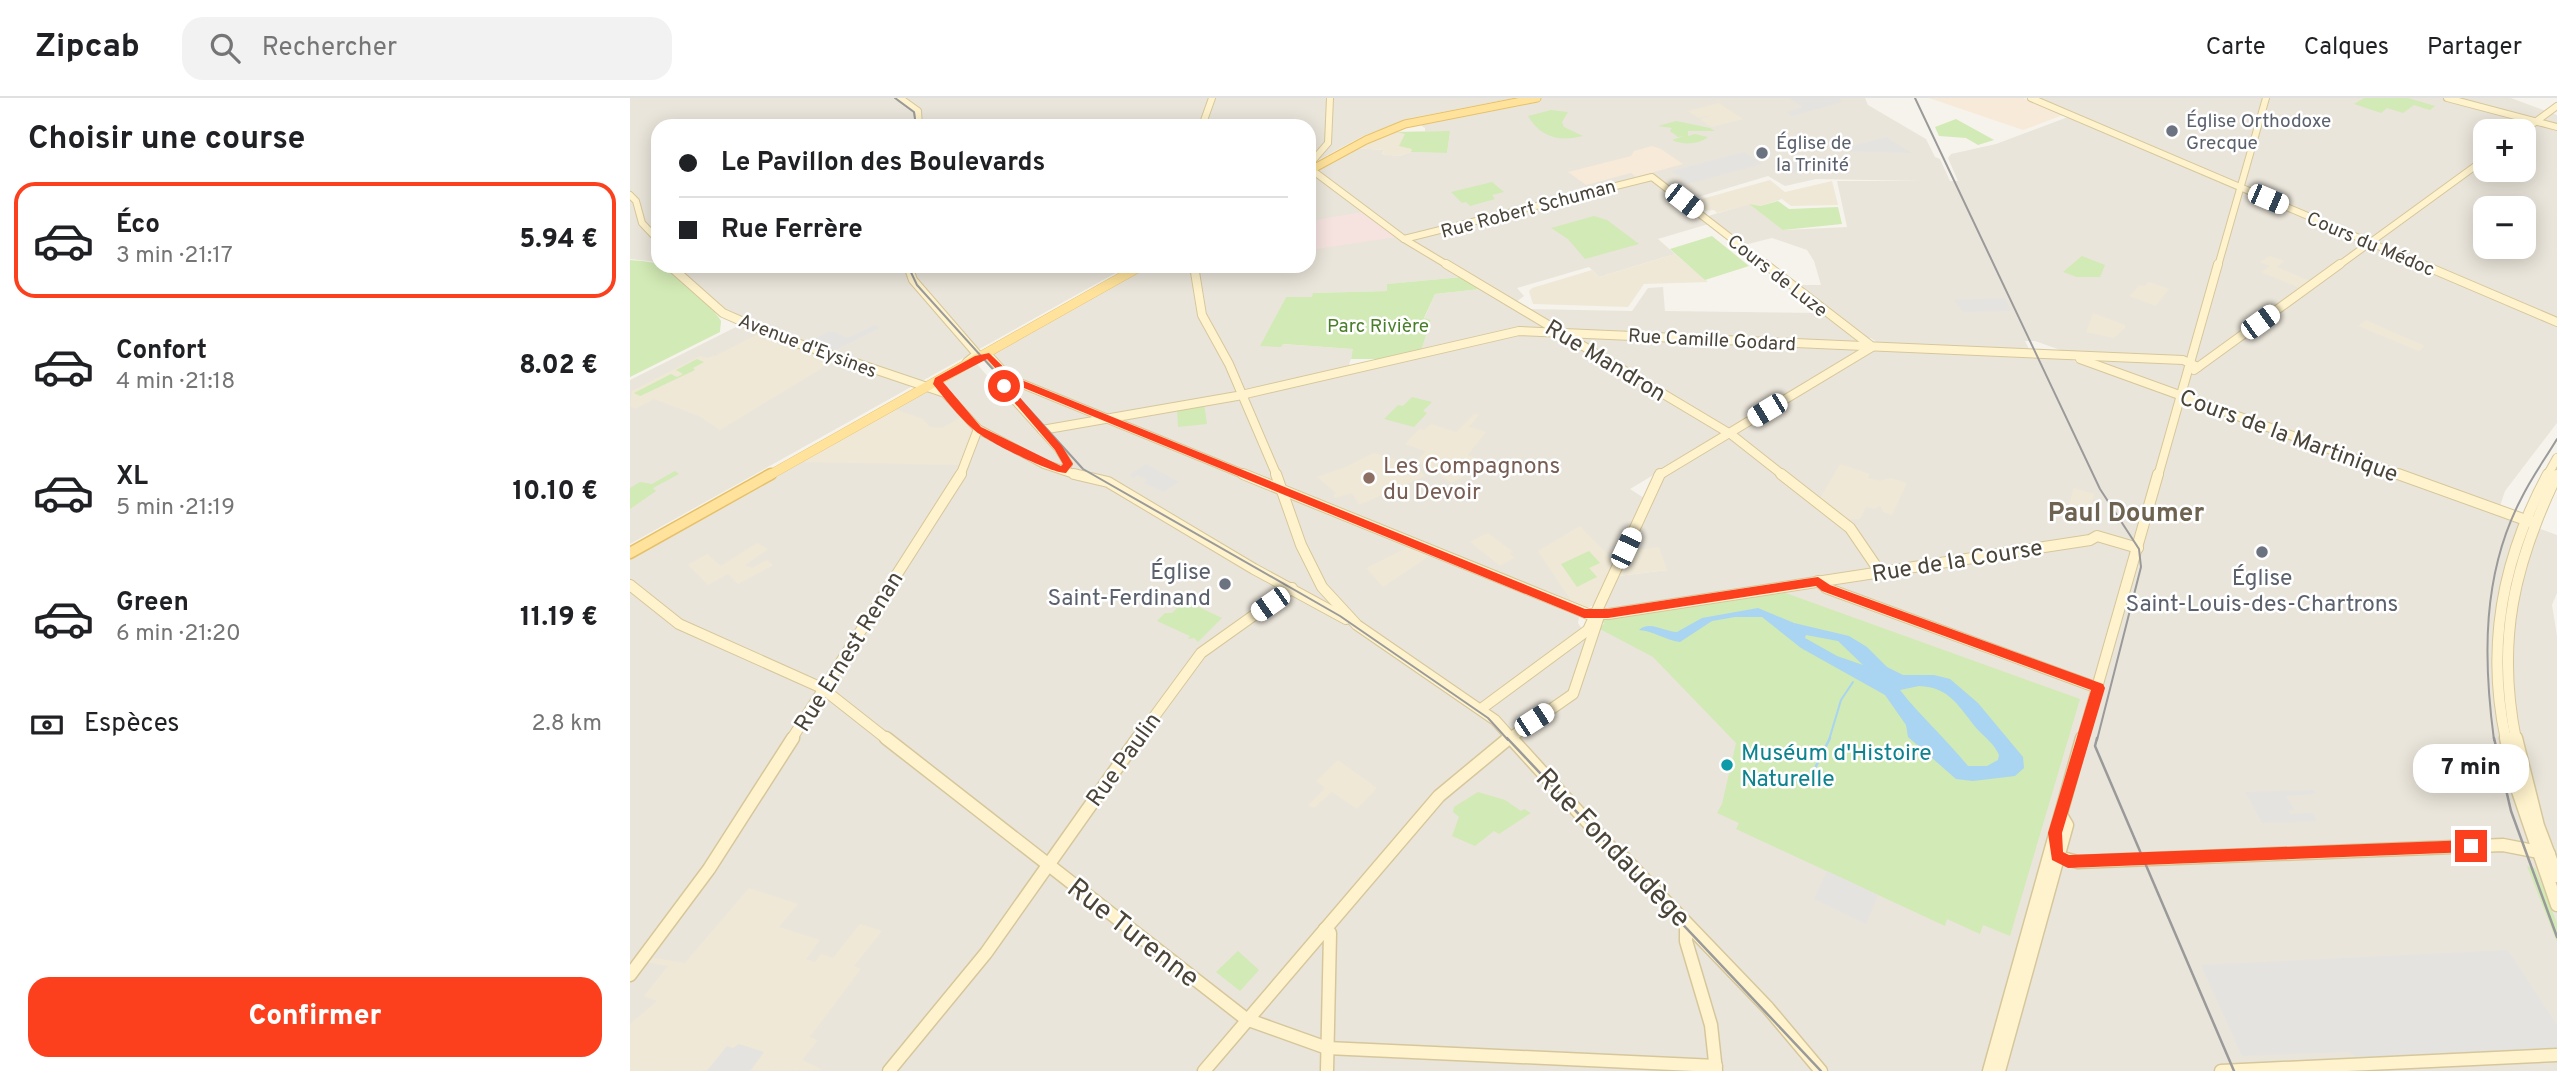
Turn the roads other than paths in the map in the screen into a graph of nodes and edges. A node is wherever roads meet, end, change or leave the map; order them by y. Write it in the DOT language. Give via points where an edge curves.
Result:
graph roads {
  1 [pos="900,98"];
  2 [pos="1212,98"];
  3 [pos="1330,98"];
  4 [pos="1523,98"];
  5 [pos="1537,98"];
  6 [pos="2031,98"];
  7 [pos="2266,98"];
  8 [pos="2447,98"];
  9 [pos="2557,106"];
  10 [pos="919,119"];
  11 [pos="1204,119"];
  12 [pos="2538,121"];
  13 [pos="2557,127"];
  14 [pos="1316,160"];
  15 [pos="1316,164"];
  16 [pos="1316,165"];
  17 [pos="2473,168"];
  18 [pos="1316,171"];
  19 [pos="1652,177"];
  20 [pos="2241,187"];
  21 [pos="630,195"];
  22 [pos="651,233"];
  23 [pos="1404,239"];
  24 [pos="2370,243"];
  25 [pos="678,273"];
  26 [pos="911,273"];
  27 [pos="1122,273"];
  28 [pos="1129,273"];
  29 [pos="1195,273"];
  30 [pos="2557,322"];
  31 [pos="1560,332"];
  32 [pos="1873,346"];
  33 [pos="984,355"];
  34 [pos="2072,355"];
  35 [pos="2195,365"];
  36 [pos="1010,379"];
  37 [pos="939,380"];
  38 [pos="924,386"];
  39 [pos="945,393"];
  40 [pos="1240,395"];
  41 [pos="2181,396"];
  42 [pos="1104,418"];
  43 [pos="978,429"];
  44 [pos="1042,430"];
  45 [pos="1728,433"];
  46 [pos="2557,458"];
  47 [pos="1063,470"];
  48 [pos="2557,475"];
  49 [pos="1284,492"];
  50 [pos="2529,522"];
  51 [pos="2138,548"];
  52 [pos="630,550"];
  53 [pos="1880,572"];
  54 [pos="1818,581"];
  55 [pos="630,585"];
  56 [pos="1292,588"];
  57 [pos="1601,612"];
  58 [pos="1352,622"];
  59 [pos="1591,631"];
  60 [pos="2098,688"];
  61 [pos="823,689"];
  62 [pos="1481,709"];
  63 [pos="1511,737"];
  64 [pos="2061,815"];
  65 [pos="2055,833"];
  66 [pos="2543,852"];
  67 [pos="2058,857"];
  68 [pos="1048,865"];
  69 [pos="2557,876"];
  70 [pos="2557,905"];
  71 [pos="1686,923"];
  72 [pos="1325,929"];
  73 [pos="630,975"];
  74 [pos="1246,1019"];
  75 [pos="1327,1048"];
  76 [pos="2557,1055"];
  77 [pos="1716,1069"];
  78 [pos="889,1071"];
  79 [pos="1204,1071"];
  80 [pos="1327,1071"];
  81 [pos="1821,1071"];
  82 [pos="1989,1071"];
  83 [pos="1999,1071"];
  84 [pos="2222,1071"];
  1 -- 10 [label="street" via="918,111"];
  2 -- 11 [label="street"];
  3 -- 14 [label="street" via="1328,142"];
  4 -- 15 [label="main road" via="1410,121 1370,135"];
  5 -- 16 [label="main road" via="1405,124"];
  6 -- 20 [label="street, Cours du Médoc"];
  7 -- 20 [label="street"];
  8 -- 12 [label="street"];
  9 -- 12 [label="street"];
  12 -- 13 [label="street"];
  17 -- 24 [label="street"];
  18 -- 23 [label="street, Rue Mandron"];
  19 -- 23 [label="street, Rue Robert Schuman"];
  19 -- 32 [label="street, Cours de Luze"];
  20 -- 24 [label="street, Cours du Médoc"];
  20 -- 35 [label="street"];
  21 -- 22 [label="street"];
  23 -- 31 [label="street, Rue Mandron"];
  24 -- 30 [label="street, Cours du Médoc"];
  24 -- 35 [label="street"];
  25 -- 38 [label="street, Avenue d'Eysines" via="723,313"];
  26 -- 33 [label="street"];
  27 -- 33 [label="main road" via="1010,335"];
  28 -- 33 [label="main road"];
  29 -- 40 [label="street, Rue Fondaudège" via="1202,314"];
  31 -- 32 [label="street, Rue Camille Godard"];
  31 -- 40 [label="street, Rue Camille Godard" via="1516,331"];
  31 -- 45 [label="street, Rue Mandron"];
  32 -- 34 [label="street, Rue Camille Godard"];
  32 -- 45 [label="street"];
  33 -- 36 [label="street"];
  33 -- 37 [label="main road"];
  33 -- 38 [label="main road"];
  34 -- 35 [label="street, Rue Camille Godard"];
  34 -- 41 [label="street, Cours de la Martinique"];
  35 -- 41 [label="street"];
  36 -- 42 [label="street, Rue de la Course"];
  36 -- 44 [label="street" via="1004,388"];
  37 -- 38 [label="main road"];
  37 -- 39 [label="street"];
  38 -- 39 [label="street, Avenue d'Eysines"];
  38 -- 52 [label="main road"];
  38 -- 52 [label="main road"];
  39 -- 43 [label="street, Rue Fondaudège"];
  40 -- 42 [label="street, Rue Camille Godard"];
  40 -- 49 [label="street, Rue Fondaudège"];
  41 -- 50 [label="street, Cours de la Martinique"];
  41 -- 51 [label="street"];
  42 -- 44 [label="street, Rue Camille Godard"];
  42 -- 49 [label="street, Rue de la Course"];
  43 -- 47 [label="street, Rue Fondaudège"];
  43 -- 61 [label="street, Rue Ernest Renan" via="962,472"];
  44 -- 47 [label="street" via="1068,464"];
  45 -- 53 [label="street, Rue Mandron" via="1850,527"];
  45 -- 57 [label="street" via="1658,475"];
  46 -- 50 [label="street"];
  47 -- 56 [label="street, Rue Fondaudège" via="1110,483"];
  48 -- 50 [label="street"];
  49 -- 57 [label="street, Rue de la Course" via="1584,614"];
  49 -- 58 [label="street, Rue Fondaudège" via="1301,545 1322,587"];
  50 -- 66 [label="street" via="2503,594 2496,678 2514,773"];
  51 -- 53 [label="street, Rue de la Course" via="2097,536"];
  51 -- 60 [label="street"];
  53 -- 54 [label="street, Rue de la Course"];
  54 -- 57 [label="street, Rue de la Course"];
  54 -- 60 [label="street" via="1826,588"];
  55 -- 61 [label="street, Rue Turenne" via="679,624"];
  56 -- 58 [label="street, Rue Fondaudège"];
  56 -- 68 [label="street, Rue Paulin" via="1205,650"];
  57 -- 59 [label="street"];
  58 -- 62 [label="street, Rue Fondaudège"];
  59 -- 62 [label="street"];
  59 -- 63 [label="street" via="1573,694"];
  60 -- 64 [label="street"];
  61 -- 68 [label="street, Rue Turenne"];
  61 -- 73 [label="street, Rue Ernest Renan" via="709,869"];
  62 -- 63 [label="street, Rue Fondaudège"];
  63 -- 71 [label="street, Rue Fondaudège"];
  63 -- 72 [label="street" via="1439,796"];
  64 -- 65 [label="street"];
  64 -- 67 [label="street" via="2067,825"];
  65 -- 67 [label="street"];
  65 -- 82 [label="street"];
  66 -- 67 [label="street" via="2514,846 2078,862"];
  66 -- 69 [label="street"];
  66 -- 70 [label="street"];
  67 -- 83 [label="street"];
  68 -- 74 [label="street, Rue Turenne"];
  68 -- 78 [label="street, Rue Paulin" via="982,957"];
  71 -- 77 [label="street" via="1686,941 1713,1036"];
  71 -- 81 [label="street, Rue Fondaudège"];
  72 -- 74 [label="street"];
  72 -- 75 [label="street" via="1330,933"];
  74 -- 75 [label="street, Rue Turenne"];
  74 -- 79 [label="street"];
  75 -- 77 [label="street, Rue Turenne"];
  75 -- 80 [label="street"];
  76 -- 84 [label="street"];
}
